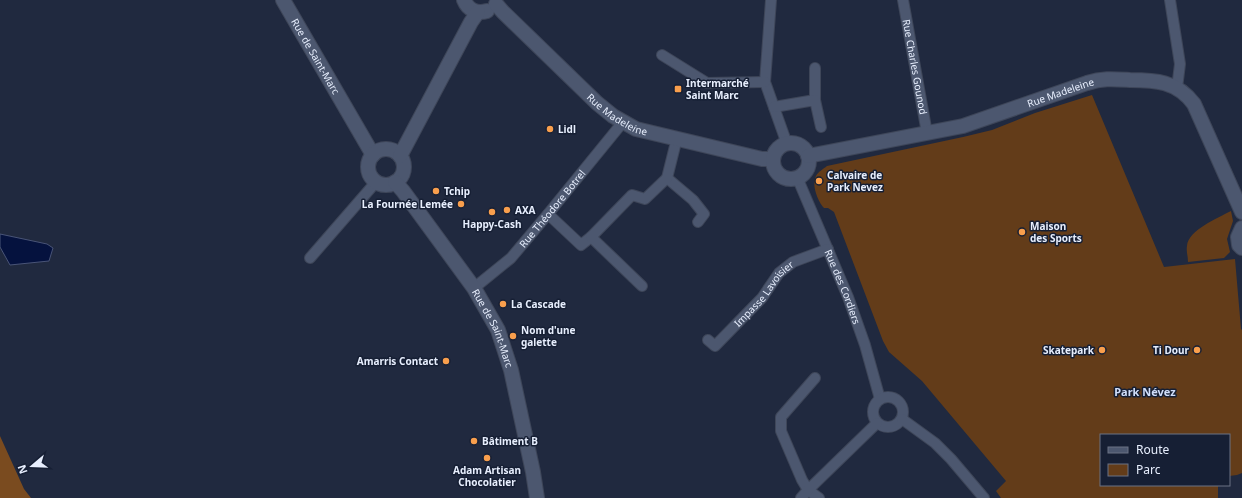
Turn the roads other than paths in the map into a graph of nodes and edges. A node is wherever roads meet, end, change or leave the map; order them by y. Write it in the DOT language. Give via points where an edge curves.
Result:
graph roads {
  1 [pos="283,0"];
  2 [pos="464,0"];
  3 [pos="771,0"];
  4 [pos="903,0"];
  5 [pos="1170,0"];
  6 [pos="497,2"];
  7 [pos="478,12"];
  8 [pos="662,55"];
  9 [pos="815,68"];
  10 [pos="765,82"];
  11 [pos="1177,88"];
  12 [pos="815,100"];
  13 [pos="774,106"];
  14 [pos="623,122"];
  15 [pos="821,127"];
  16 [pos="927,133"];
  17 [pos="677,138"];
  18 [pos="787,144"];
  19 [pos="373,155"];
  20 [pos="400,156"];
  21 [pos="808,156"];
  22 [pos="773,159"];
  23 [pos="797,177"];
  24 [pos="667,178"];
  25 [pos="376,182"];
  26 [pos="395,182"];
  27 [pos="1231,187"];
  28 [pos="1242,199"];
  29 [pos="1242,212"];
  30 [pos="548,214"];
  31 [pos="698,222"];
  32 [pos="1242,228"];
  33 [pos="590,237"];
  34 [pos="1242,248"];
  35 [pos="828,249"];
  36 [pos="310,258"];
  37 [pos="642,286"];
  38 [pos="474,288"];
  39 [pos="708,340"];
  40 [pos="815,378"];
  41 [pos="880,399"];
  42 [pos="902,420"];
  43 [pos="877,423"];
  44 [pos="808,490"];
  45 [pos="537,498"];
  46 [pos="801,498"];
  47 [pos="819,498"];
  48 [pos="984,498"];
  1 -- 19 [label="main road, Rue de Saint-Marc"];
  2 -- 7 [label="main road" via="468,7"];
  3 -- 10 [label="street"];
  4 -- 16 [label="street, Rue Charles Gounod"];
  5 -- 11 [label="street" via="1180,64"];
  6 -- 7 [label="main road" via="488,11"];
  6 -- 14 [label="main road, Rue Madeleine" via="503,12 597,103"];
  7 -- 20 [label="main road"];
  8 -- 10 [label="street" via="707,82"];
  9 -- 12 [label="street"];
  10 -- 13 [label="street"];
  11 -- 16 [label="main road, Rue Madeleine" via="1155,80 1105,79 963,126"];
  11 -- 27 [label="main road, Rue Madeleine" via="1194,104"];
  12 -- 13 [label="street"];
  12 -- 15 [label="street"];
  13 -- 18 [label="street"];
  14 -- 17 [label="main road, Rue Madeleine" via="636,129"];
  14 -- 30 [label="street, Rue Théodore Botrel"];
  16 -- 21 [label="main road, Rue Madeleine"];
  17 -- 22 [label="main road, Rue Madeleine" via="762,159"];
  17 -- 24 [label="street"];
  18 -- 21 [label="main road" via="800,146"];
  18 -- 22 [label="main road" via="779,148"];
  19 -- 20 [label="main road" via="384,149"];
  19 -- 25 [label="main road" via="369,160 368,172"];
  20 -- 26 [label="main road" via="402,173"];
  21 -- 23 [label="main road" via="806,169"];
  22 -- 23 [label="main road" via="775,169 782,176"];
  23 -- 35 [label="street, Rue des Cordiers"];
  24 -- 31 [label="street" via="693,200 704,214"];
  24 -- 33 [label="street" via="645,199 632,195"];
  25 -- 26 [label="main road" via="389,185"];
  25 -- 36 [label="street"];
  26 -- 38 [label="main road, Rue de Saint-Marc"];
  27 -- 28 [label="street"];
  27 -- 29 [label="main road, Rue Madeleine"];
  30 -- 33 [label="street" via="581,245"];
  30 -- 38 [label="street, Rue Théodore Botrel" via="510,258"];
  32 -- 34 [label="main road" via="1238,237"];
  33 -- 37 [label="street"];
  35 -- 39 [label="street, Impasse Lavoisier" via="793,262 779,273 762,298 715,346"];
  35 -- 41 [label="street, Rue des Cordiers" via="866,345"];
  38 -- 45 [label="main road, Rue de Saint-Marc" via="498,330 511,370"];
  40 -- 44 [label="street" via="781,417 781,431"];
  41 -- 42 [label="street" via="889,397 897,400 903,407"];
  41 -- 43 [label="street" via="873,410"];
  42 -- 43 [label="street" via="890,427"];
  42 -- 48 [label="street" via="935,443"];
  43 -- 44 [label="street"];
  44 -- 46 [label="street"];
  44 -- 47 [label="street"];
}
